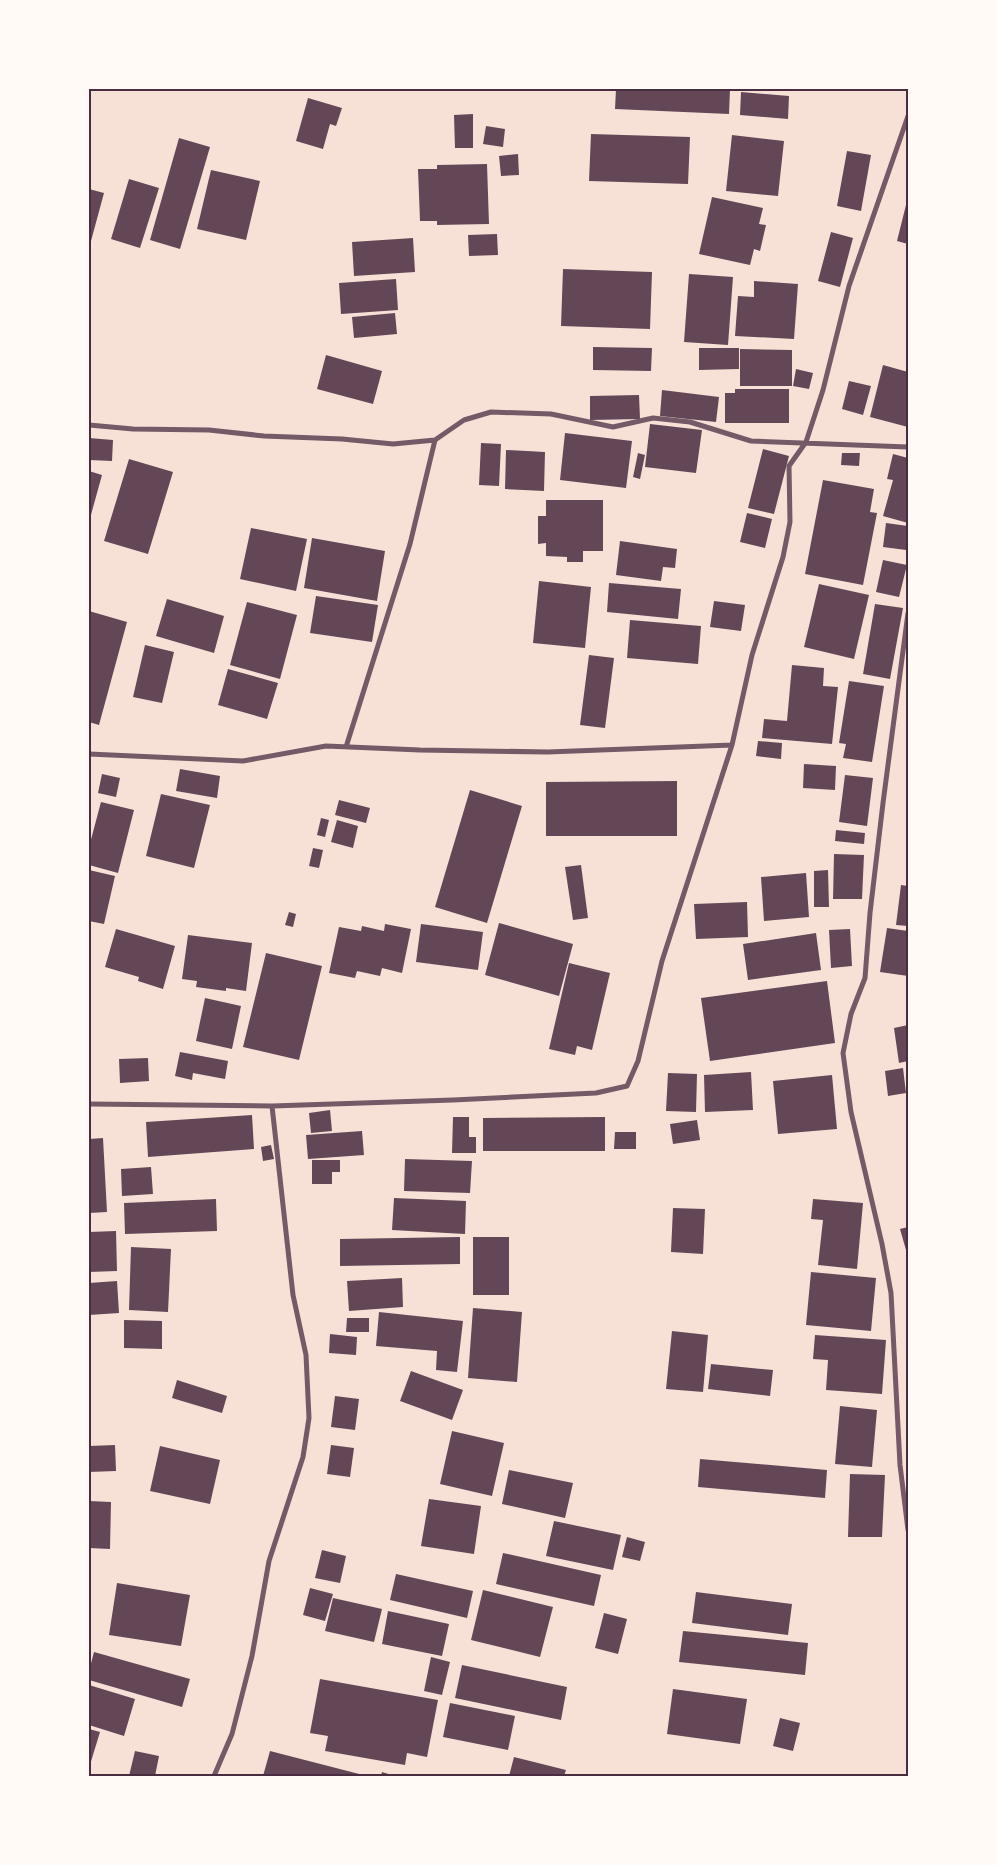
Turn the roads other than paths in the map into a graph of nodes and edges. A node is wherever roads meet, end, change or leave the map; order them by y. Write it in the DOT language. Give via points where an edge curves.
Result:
graph roads {
  1 [pos="908,116"];
  2 [pos="89,425"];
  3 [pos="435,440"];
  4 [pos="806,442"];
  5 [pos="908,447"];
  6 [pos="908,613"];
  7 [pos="732,746"];
  8 [pos="346,747"];
  9 [pos="89,754"];
  10 [pos="89,1104"];
  11 [pos="272,1106"];
  12 [pos="908,1530"];
  13 [pos="214,1776"];
  1 -- 4 [label="street" via="849,286 823,390"];
  2 -- 3 [label="street" via="393,444"];
  3 -- 4 [label="street" via="464,420 491,412 551,414 614,427 653,418 690,422 752,441"];
  3 -- 8 [label="street" via="410,544"];
  4 -- 5 [label="street"];
  4 -- 7 [label="street" via="789,466 790,522 783,557 752,655"];
  6 -- 12 [label="street" via="870,913 865,978 851,1014 843,1053 851,1112 891,1293 900,1465"];
  7 -- 8 [label="street" via="548,752"];
  7 -- 11 [label="street" via="662,961 638,1061 627,1086 596,1093"];
  8 -- 9 [label="street" via="326,746 243,761"];
  10 -- 11 [label="street"];
  11 -- 13 [label="street" via="293,1295 306,1355 309,1418 303,1457 269,1561 252,1656 232,1734"];
}
